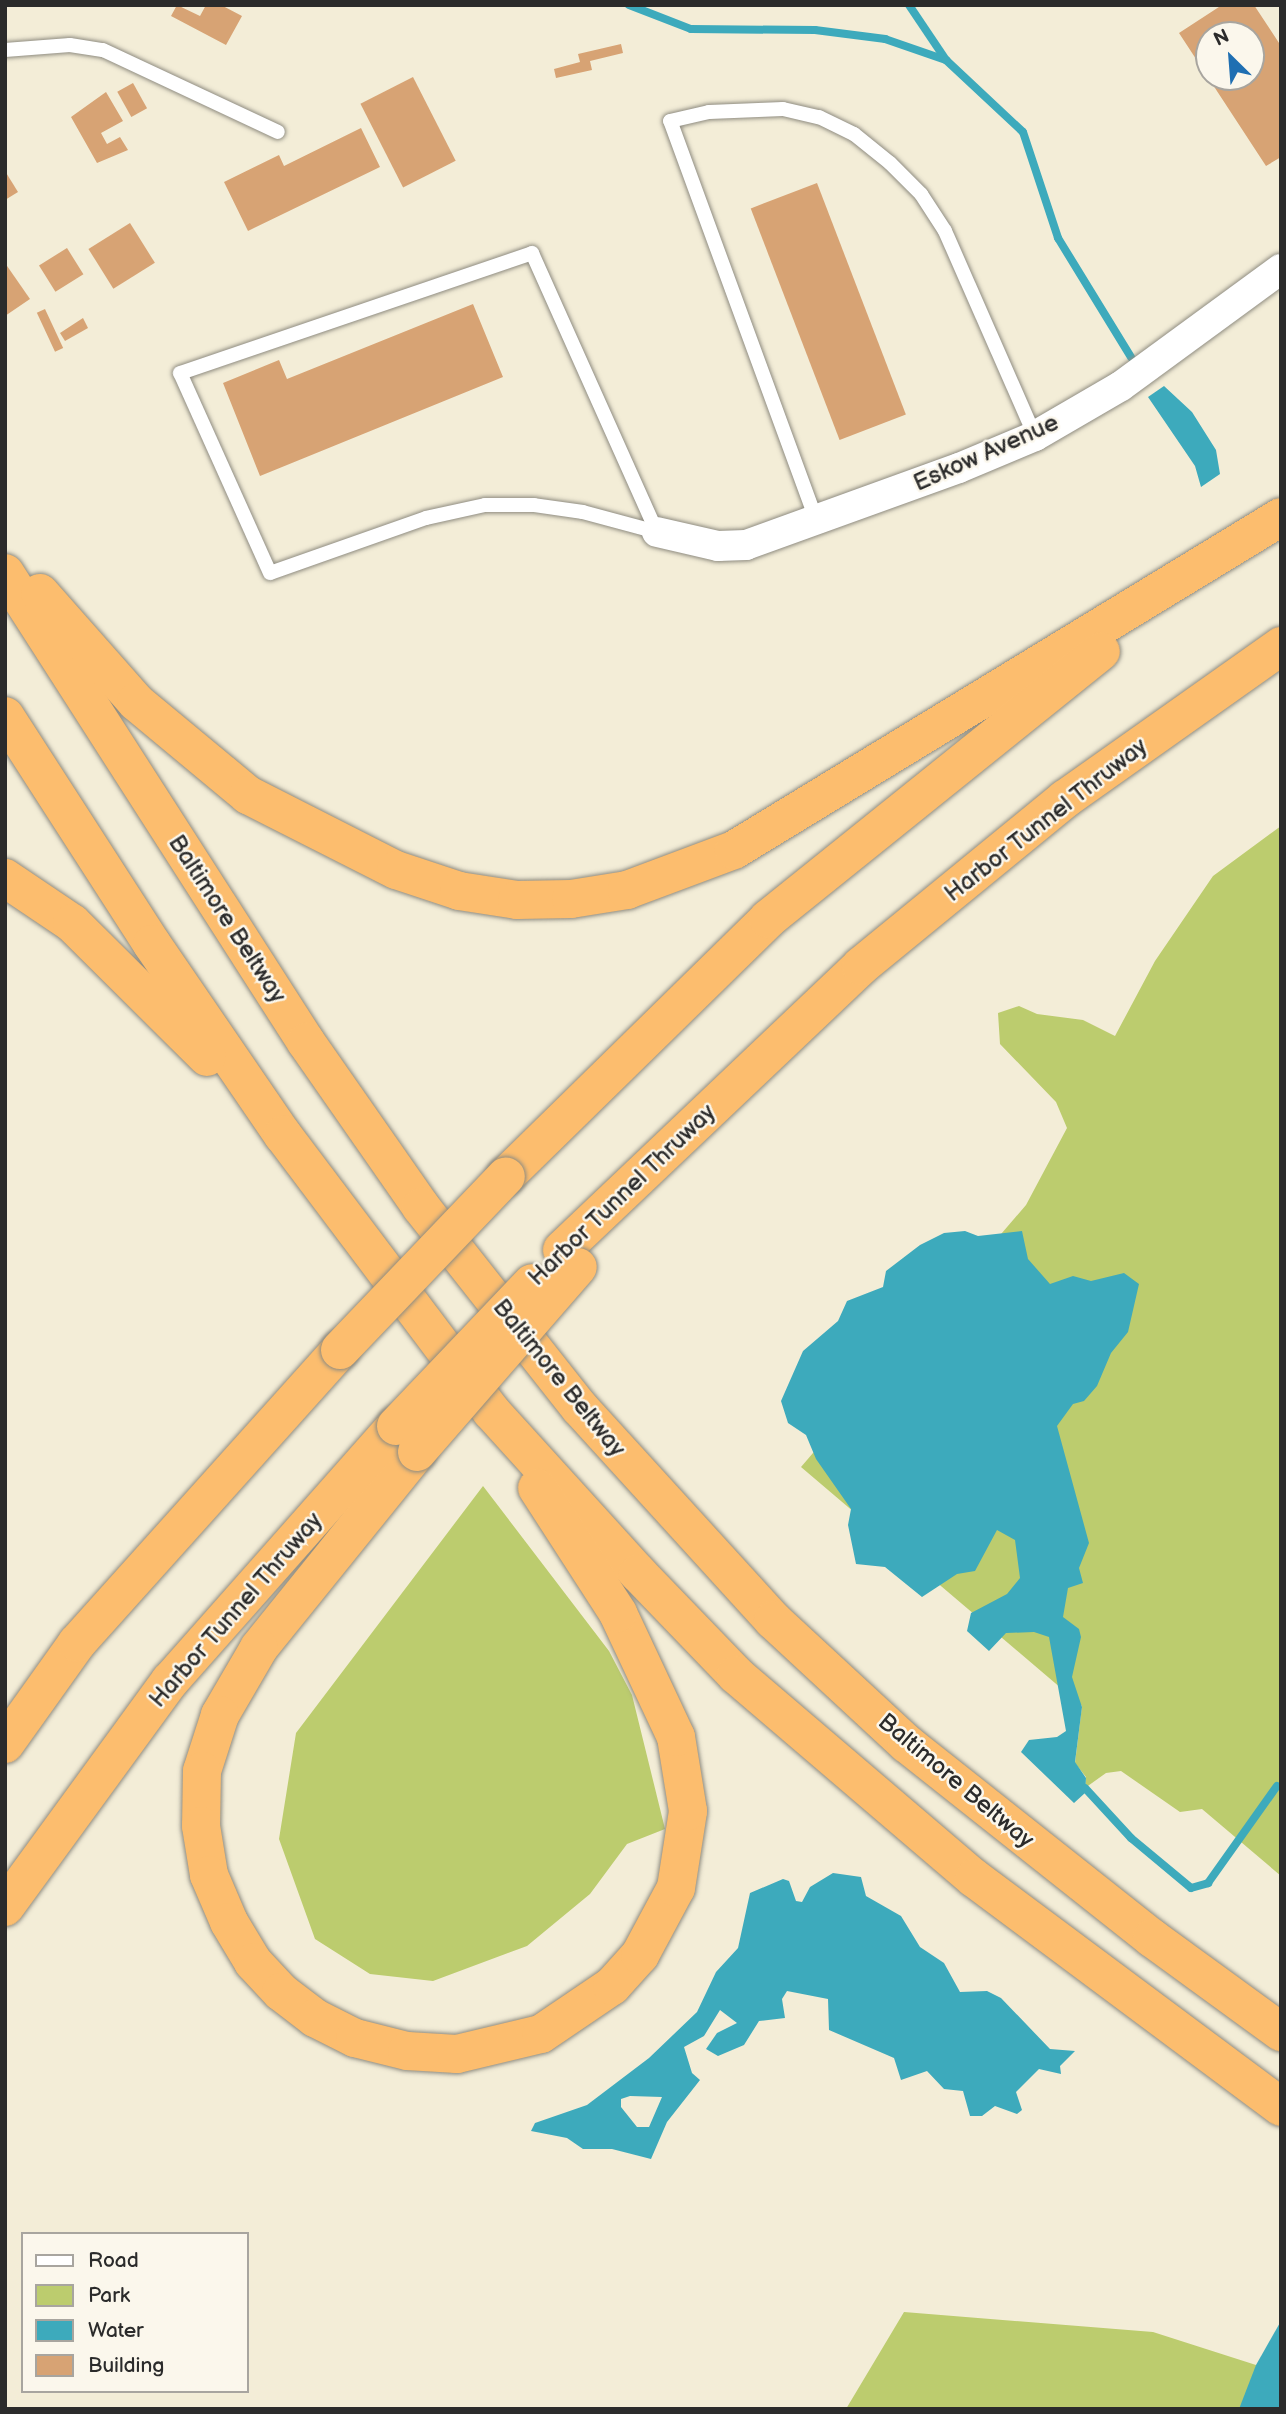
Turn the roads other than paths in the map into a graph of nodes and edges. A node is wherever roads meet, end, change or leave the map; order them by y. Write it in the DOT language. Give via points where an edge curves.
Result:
graph roads {
  1 [pos="5,50"];
  2 [pos="278,132"];
  3 [pos="1281,269"];
  4 [pos="1035,436"];
  5 [pos="1281,517"];
  6 [pos="817,522"];
  7 [pos="657,532"];
  8 [pos="1281,539"];
  9 [pos="5,553"];
  10 [pos="5,573"];
  11 [pos="1281,646"];
  12 [pos="5,716"];
  13 [pos="5,878"];
  14 [pos="283,1135"];
  15 [pos="491,1411"];
  16 [pos="407,1439"];
  17 [pos="5,1744"];
  18 [pos="5,1907"];
  19 [pos="1281,2032"];
  20 [pos="1281,2107"];
  1 -- 2 [label="lane" via="70,46 103,50"];
  3 -- 4 [label="street, Eskow Avenue" via="1121,386"];
  4 -- 6 [label="street, Eskow Avenue"];
  4 -- 6 [label="lane" via="945,232 921,194 890,163 854,134 818,117 783,109 709,112 670,121"];
  5 -- 9 [label="highway" via="733,850 627,891 571,899 517,900 459,891 396,870 248,795 136,702"];
  6 -- 7 [label="street, Eskow Avenue" via="746,545 718,547"];
  7 -- 7 [label="lane" via="532,253 180,373 270,573 426,518 485,505 583,512"];
  8 -- 17 [label="highway, bridge" via="1097,654 768,919 506,1176 340,1350 77,1643"];
  10 -- 19 [label="highway, Baltimore Beltway" via="306,1042 421,1208 580,1408 773,1620 959,1786 1152,1938"];
  11 -- 16 [label="highway, Harbor Tunnel Thruway, bridge" via="1065,799 861,966 732,1089"];
  12 -- 14 [label="highway" via="152,944"];
  13 -- 14 [label="highway" via="72,923"];
  14 -- 15 [label="highway"];
  15 -- 16 [label="highway" via="618,1614 650,1675 676,1737 688,1811 676,1888 640,1955 612,1986 541,2034 457,2054 407,2051 355,2038 315,2018 281,1992 253,1962 229,1922 209,1875 201,1826 202,1771 220,1715 259,1648"];
  15 -- 20 [label="highway" via="736,1675 974,1878"];
  16 -- 18 [label="highway, Harbor Tunnel Thruway" via="170,1681"];
}
